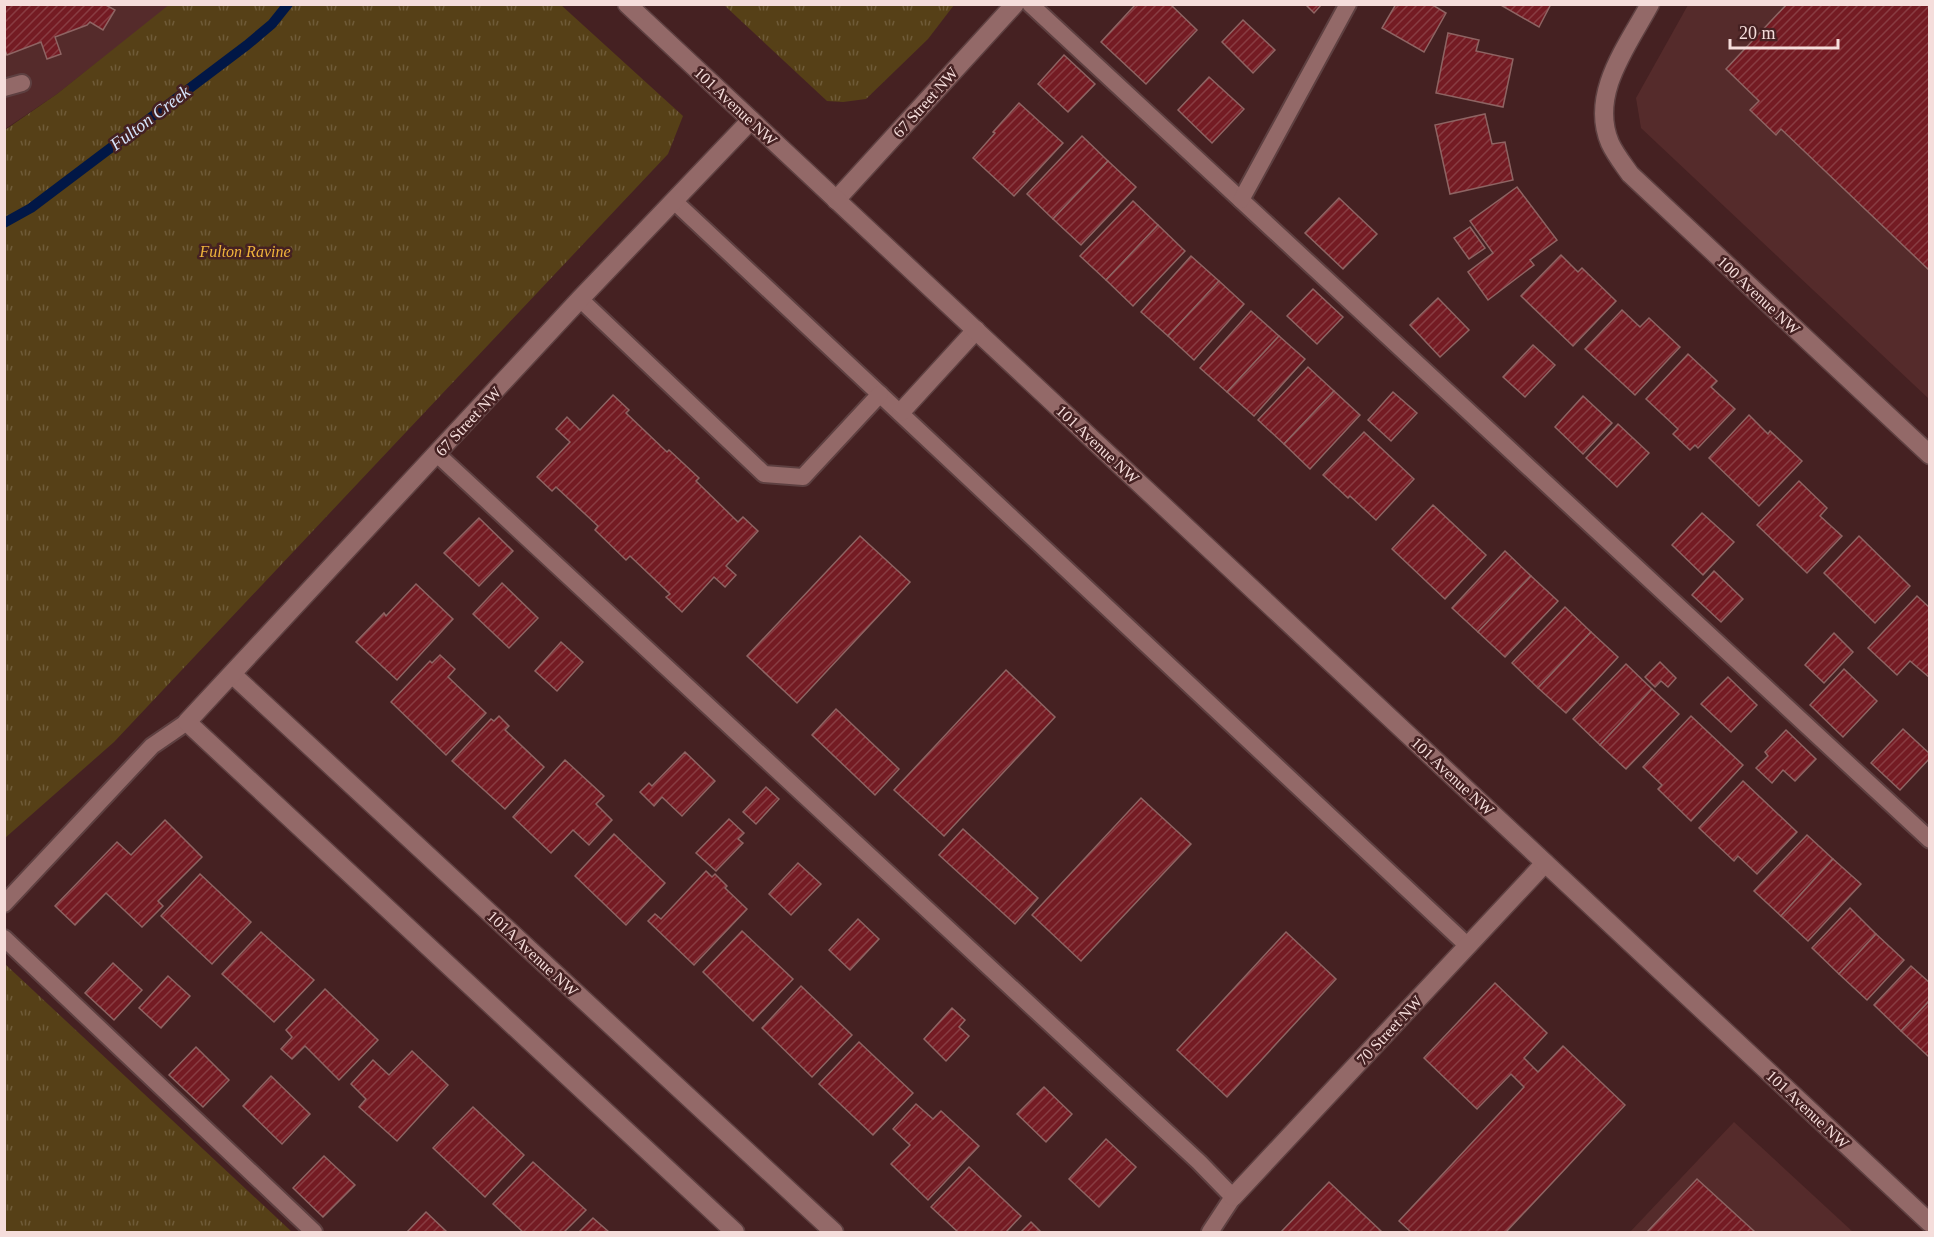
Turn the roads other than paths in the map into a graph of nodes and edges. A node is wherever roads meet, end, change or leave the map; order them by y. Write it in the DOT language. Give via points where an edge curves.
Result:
graph roads {
  1 [pos="627,4"];
  2 [pos="1015,4"];
  3 [pos="1030,4"];
  4 [pos="1348,4"];
  5 [pos="1650,4"];
  6 [pos="22,83"];
  7 [pos="4,88"];
  8 [pos="751,120"];
  9 [pos="836,200"];
  10 [pos="674,201"];
  11 [pos="1241,201"];
  12 [pos="580,299"];
  13 [pos="976,330"];
  14 [pos="880,394"];
  15 [pos="901,412"];
  16 [pos="437,454"];
  17 [pos="1929,455"];
  18 [pos="233,675"];
  19 [pos="187,722"];
  20 [pos="1929,840"];
  21 [pos="1545,863"];
  22 [pos="4,904"];
  23 [pos="4,938"];
  24 [pos="1468,946"];
  25 [pos="1233,1197"];
  26 [pos="1929,1223"];
  27 [pos="314,1233"];
  28 [pos="735,1233"];
  29 [pos="834,1233"];
  30 [pos="1210,1233"];
  1 -- 8 [label="street, 101 Avenue NW"];
  2 -- 9 [label="street, 67 Street NW"];
  3 -- 11 [label="lane"];
  4 -- 11 [label="lane"];
  5 -- 17 [label="street, 100 Avenue NW" via="1607,87 1605,124 1610,142 1630,174"];
  6 -- 7 [label="lane"];
  8 -- 9 [label="street, 101 Avenue NW"];
  8 -- 10 [label="street, 67 Street NW"];
  9 -- 13 [label="street, 101 Avenue NW"];
  10 -- 12 [label="street, 67 Street NW"];
  10 -- 14 [label="lane"];
  11 -- 20 [label="lane"];
  12 -- 14 [label="lane" via="764,474 803,477"];
  12 -- 16 [label="street, 67 Street NW"];
  13 -- 15 [label="street"];
  13 -- 21 [label="street, 101 Avenue NW"];
  14 -- 15 [label="lane"];
  15 -- 24 [label="lane"];
  16 -- 18 [label="street, 67 Street NW"];
  16 -- 25 [label="lane"];
  18 -- 19 [label="street, 67 Street NW"];
  18 -- 29 [label="street, 101A Avenue NW"];
  19 -- 22 [label="lane" via="152,746"];
  19 -- 28 [label="street"];
  21 -- 24 [label="street, 70 Street NW"];
  21 -- 26 [label="street, 101 Avenue NW"];
  23 -- 27 [label="lane"];
  24 -- 25 [label="street, 70 Street NW"];
  25 -- 30 [label="lane"];
}
